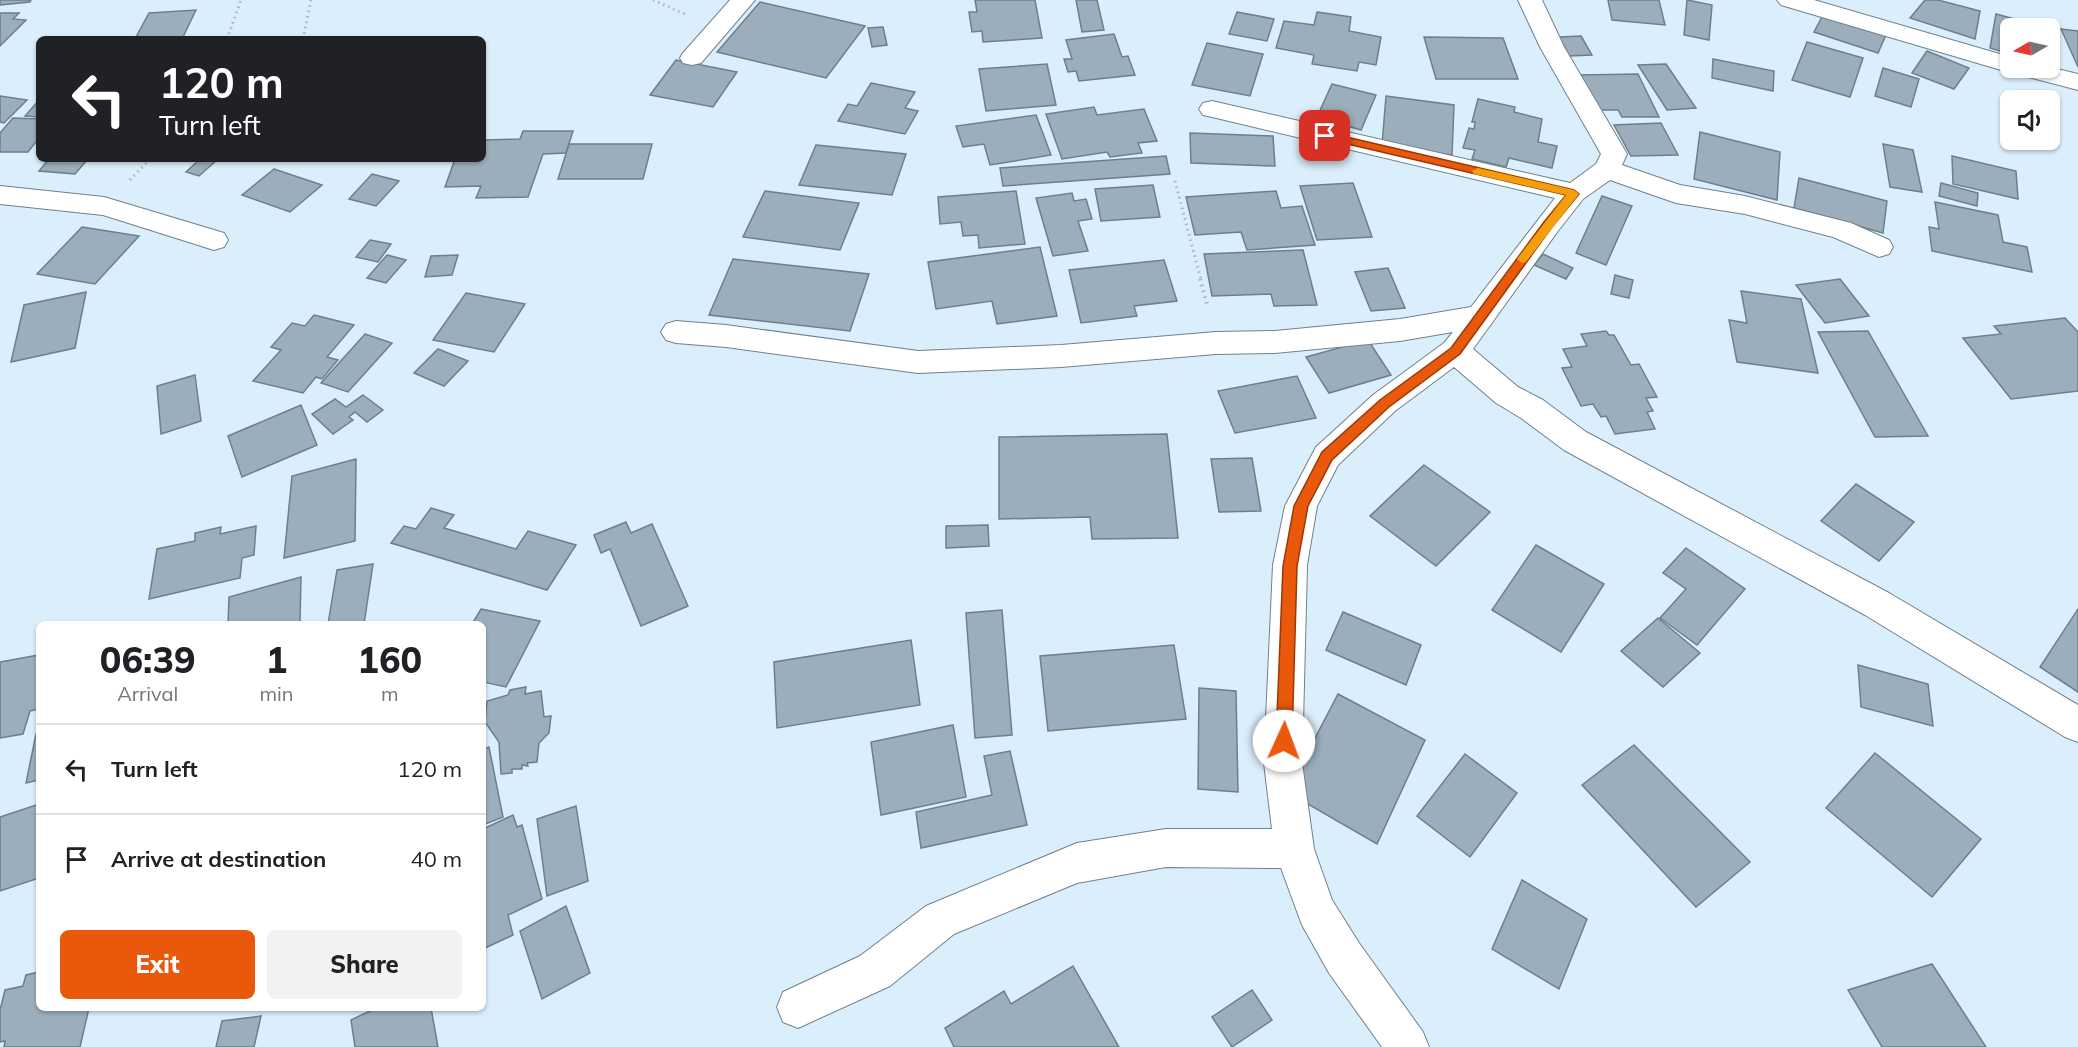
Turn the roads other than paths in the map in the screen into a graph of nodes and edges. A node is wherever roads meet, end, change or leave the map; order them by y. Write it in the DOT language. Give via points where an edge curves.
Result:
graph roads {
  1 [pos="743,0"];
  2 [pos="1530,0"];
  3 [pos="1789,0"];
  4 [pos="692,58"];
  5 [pos="2000,61"];
  6 [pos="2060,78"];
  7 [pos="2078,82"];
  8 [pos="1212,110"];
  9 [pos="1607,169"];
  10 [pos="1574,194"];
  11 [pos="0,195"];
  12 [pos="214,240"];
  13 [pos="1879,247"];
  14 [pos="1481,316"];
  15 [pos="676,332"];
  16 [pos="1455,351"];
  17 [pos="2078,725"];
  18 [pos="1294,849"];
  19 [pos="798,1007"];
  20 [pos="1408,1047"];
  1 -- 4 [label="street"];
  2 -- 9 [label="street" via="1552,47 1614,154"];
  3 -- 5 [label="street"];
  6 -- 7 [label="street"];
  8 -- 10 [label="street"];
  9 -- 10 [label="street"];
  9 -- 13 [label="street" via="1676,194 1745,205 1841,230"];
  10 -- 14 [label="street"];
  11 -- 12 [label="street" via="104,206"];
  14 -- 15 [label="street" via="1400,330 1275,342 918,362"];
  14 -- 16 [label="street"];
  16 -- 17 [label="street" via="1507,395 1575,441 1877,604"];
  16 -- 18 [label="street" via="1384,403 1327,456 1301,506 1290,566 1283,763"];
  18 -- 19 [label="street" via="1166,848 1077,863 940,920 875,971"];
  18 -- 20 [label="street" via="1316,911 1344,958"];
}
